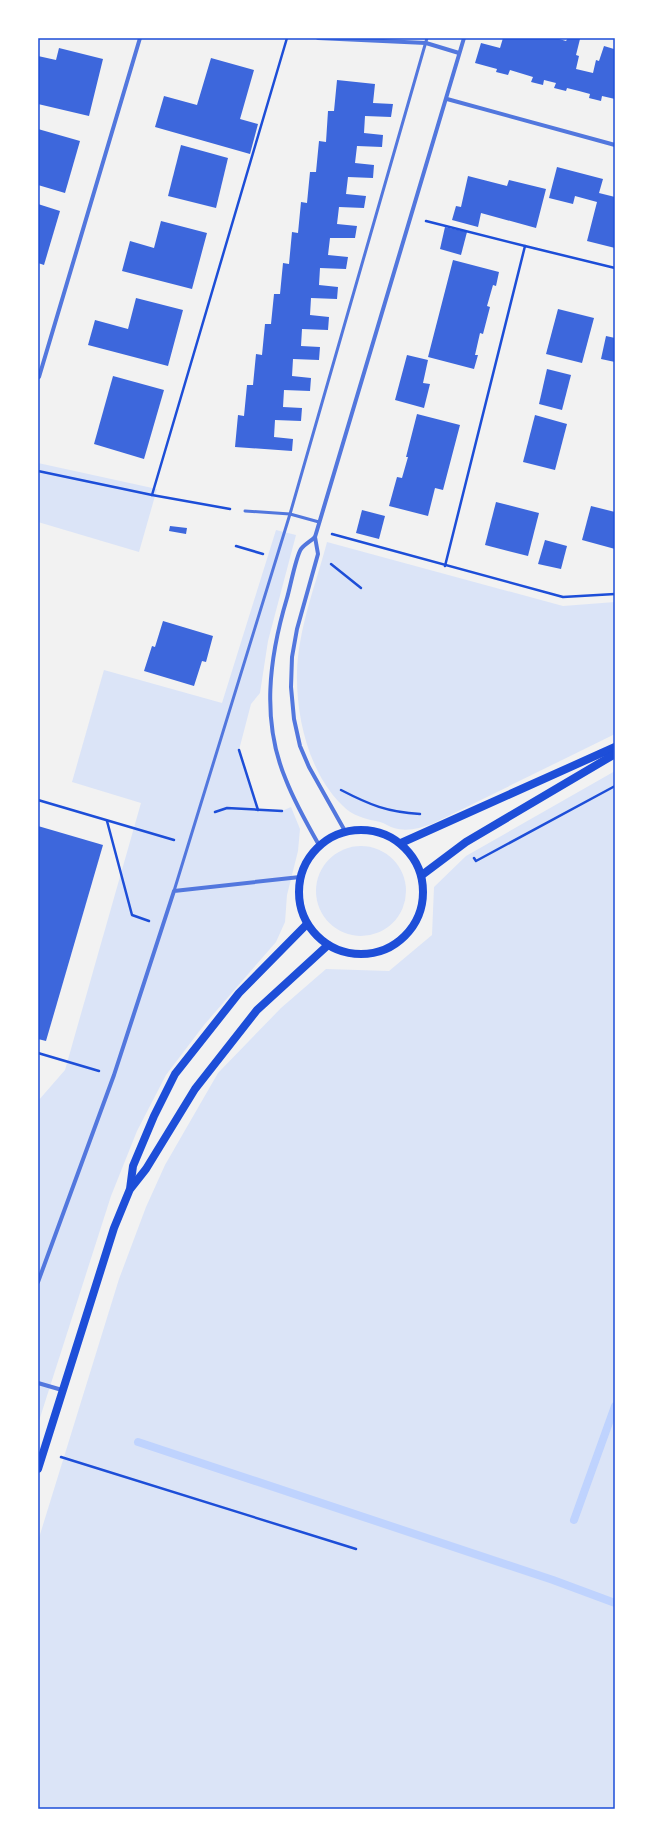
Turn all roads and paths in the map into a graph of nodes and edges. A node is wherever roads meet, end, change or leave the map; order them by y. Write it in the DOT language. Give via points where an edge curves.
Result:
graph roads {
  1 [pos="140,38"];
  2 [pos="287,38"];
  3 [pos="318,38"];
  4 [pos="464,38"];
  5 [pos="427,40"];
  6 [pos="459,53"];
  7 [pos="447,99"];
  8 [pos="615,145"];
  9 [pos="412,217"];
  10 [pos="525,246"];
  11 [pos="615,268"];
  12 [pos="39,377"];
  13 [pos="38,471"];
  14 [pos="152,495"];
  15 [pos="245,511"];
  16 [pos="290,514"];
  17 [pos="319,522"];
  18 [pos="315,537"];
  19 [pos="326,560"];
  20 [pos="445,566"];
  21 [pos="361,588"];
  22 [pos="615,594"];
  23 [pos="615,747"];
  24 [pos="238,750"];
  25 [pos="615,754"];
  26 [pos="38,800"];
  27 [pos="296,804"];
  28 [pos="258,810"];
  29 [pos="196,818"];
  30 [pos="107,821"];
  31 [pos="345,831"];
  32 [pos="401,843"];
  33 [pos="188,845"];
  34 [pos="319,846"];
  35 [pos="422,875"];
  36 [pos="300,877"];
  37 [pos="174,891"];
  38 [pos="307,924"];
  39 [pos="163,925"];
  40 [pos="328,945"];
  41 [pos="38,1053"];
  42 [pos="114,1075"];
  43 [pos="130,1189"];
  44 [pos="38,1282"];
  45 [pos="38,1383"];
  46 [pos="62,1390"];
  47 [pos="44,1451"];
  48 [pos="38,1469"];
  49 [pos="356,1548"];
  1 -- 12 [label="street"];
  2 -- 14 [label="path"];
  3 -- 5 [label="street"];
  4 -- 6 [label="street"];
  5 -- 6 [label="street"];
  5 -- 16 [label="lane"];
  6 -- 7 [label="street"];
  7 -- 8 [label="street"];
  7 -- 9 [label="street"];
  9 -- 10 [label="path"];
  9 -- 17 [label="street"];
  10 -- 11 [label="path"];
  10 -- 20 [label="path"];
  13 -- 14 [label="path"];
  14 -- 15 [label="path"];
  15 -- 16 [label="lane"];
  16 -- 17 [label="lane"];
  16 -- 29 [label="lane"];
  17 -- 18 [label="street"];
  17 -- 20 [label="path" via="333,535"];
  18 -- 27 [label="street" via="300,550 272,656 270,684 270,716 276,748"];
  18 -- 31 [label="street" via="318,554 297,629 292,657 294,719 300,746 309,767"];
  19 -- 21 [label="path"];
  20 -- 22 [label="path" via="564,597"];
  23 -- 32 [label="main road"];
  24 -- 28 [label="path"];
  25 -- 35 [label="main road" via="466,842"];
  26 -- 30 [label="path"];
  27 -- 28 [label="path" via="282,811"];
  27 -- 34 [label="street"];
  28 -- 29 [label="path" via="228,808"];
  29 -- 33 [label="lane"];
  30 -- 33 [label="path"];
  30 -- 39 [label="path" via="132,915"];
  31 -- 32 [label="main road" via="364,829 384,833"];
  31 -- 34 [label="main road"];
  32 -- 35 [label="main road" via="414,858"];
  33 -- 37 [label="lane"];
  34 -- 36 [label="main road" via="307,860"];
  35 -- 40 [label="main road" via="424,893 420,912 412,929 399,942 382,951 364,955 345,953"];
  36 -- 37 [label="street"];
  36 -- 38 [label="main road" via="298,893"];
  37 -- 39 [label="street"];
  38 -- 40 [label="main road" via="316,936"];
  38 -- 43 [label="main road" via="239,994 175,1074 133,1166"];
  39 -- 42 [label="street"];
  40 -- 43 [label="main road" via="257,1010 195,1089 146,1169"];
  41 -- 42 [label="path"];
  42 -- 44 [label="street"];
  43 -- 46 [label="main road" via="114,1228"];
  45 -- 46 [label="street"];
  46 -- 47 [label="main road"];
  47 -- 48 [label="main road"];
  47 -- 49 [label="path"];
}
